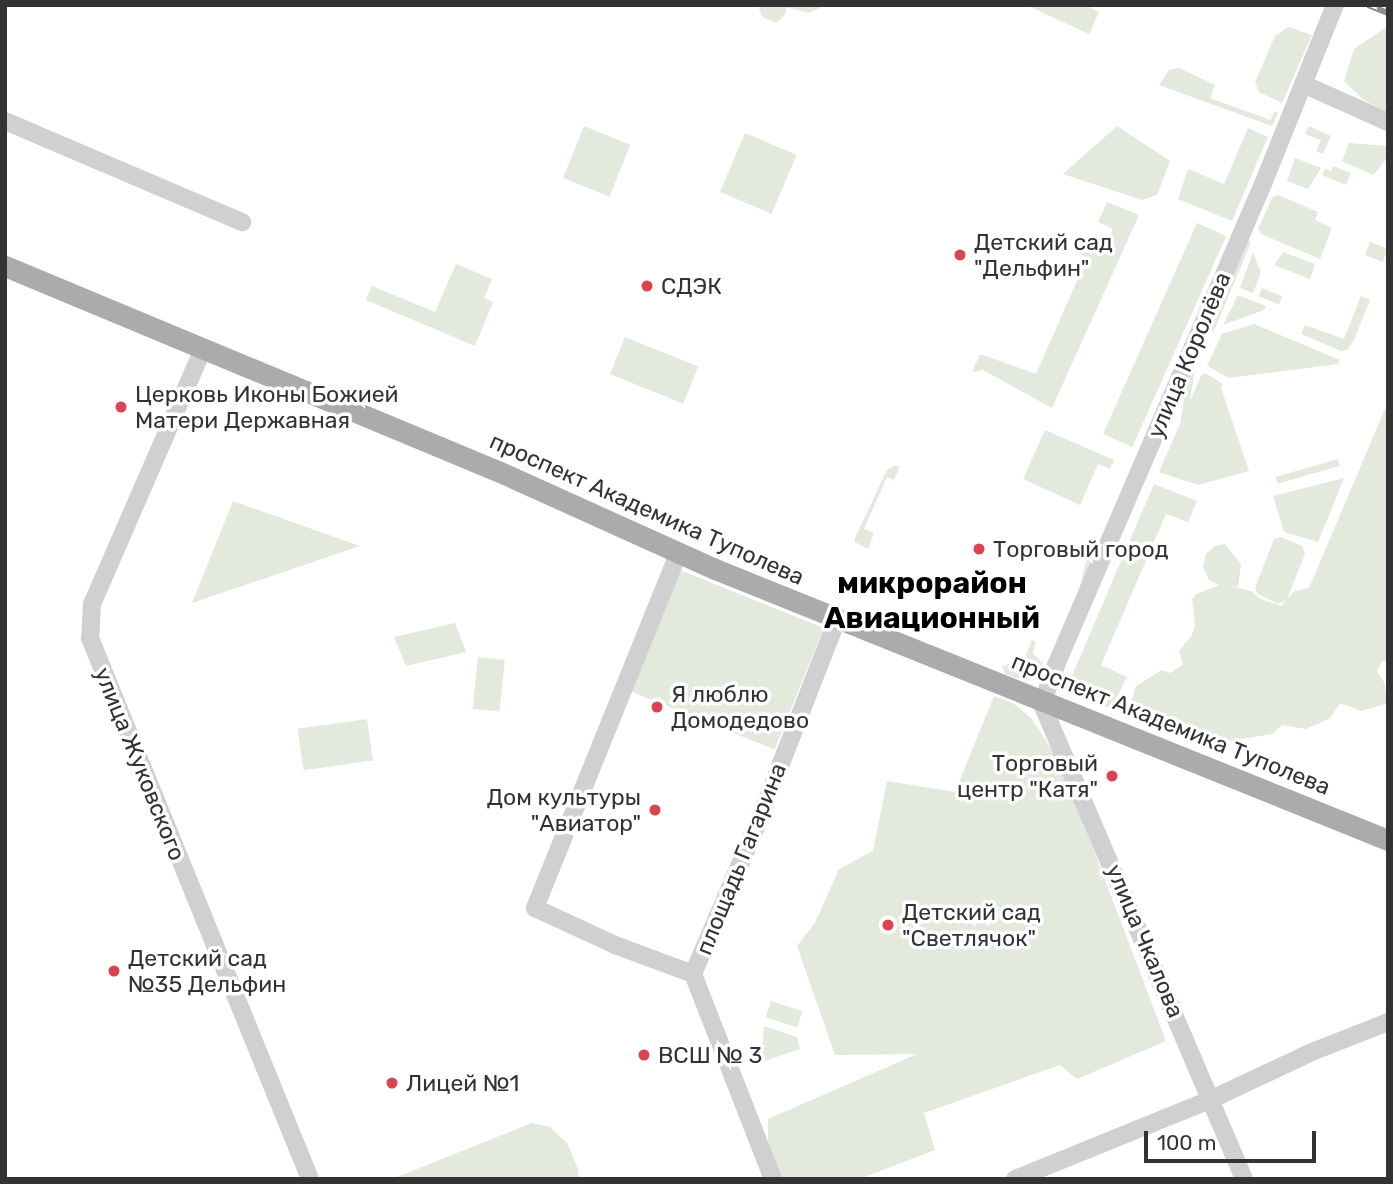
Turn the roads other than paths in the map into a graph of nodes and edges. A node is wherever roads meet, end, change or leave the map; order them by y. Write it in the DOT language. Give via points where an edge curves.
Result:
graph roads {
  1 [pos="1335,5"];
  2 [pos="1303,84"];
  3 [pos="5,121"];
  4 [pos="1388,122"];
  5 [pos="242,222"];
  6 [pos="5,266"];
  7 [pos="203,349"];
  8 [pos="678,554"];
  9 [pos="837,620"];
  10 [pos="1042,704"];
  11 [pos="1388,840"];
  12 [pos="693,974"];
  13 [pos="1388,1022"];
  14 [pos="1212,1099"];
  15 [pos="310,1179"];
  16 [pos="773,1179"];
  17 [pos="1015,1179"];
  18 [pos="1244,1179"];
  1 -- 2 [label="street, улица Королёва"];
  2 -- 4 [label="street"];
  2 -- 10 [label="street, улица Королёва"];
  3 -- 5 [label="street"];
  6 -- 7 [label="main road, проспект Академика Туполева"];
  7 -- 8 [label="main road, проспект Академика Туполева" via="500,472"];
  7 -- 15 [label="street, улица Жуковского" via="92,604 90,638"];
  8 -- 9 [label="main road, проспект Академика Туполева"];
  8 -- 12 [label="street, площадь Гагарина" via="535,908"];
  9 -- 10 [label="main road, проспект Академика Туполева"];
  9 -- 12 [label="street, площадь Гагарина"];
  10 -- 11 [label="main road, проспект Академика Туполева"];
  10 -- 14 [label="street, улица Чкалова"];
  12 -- 16 [label="street"];
  13 -- 14 [label="street"];
  14 -- 17 [label="street"];
  14 -- 18 [label="street, улица Чкалова"];
}
